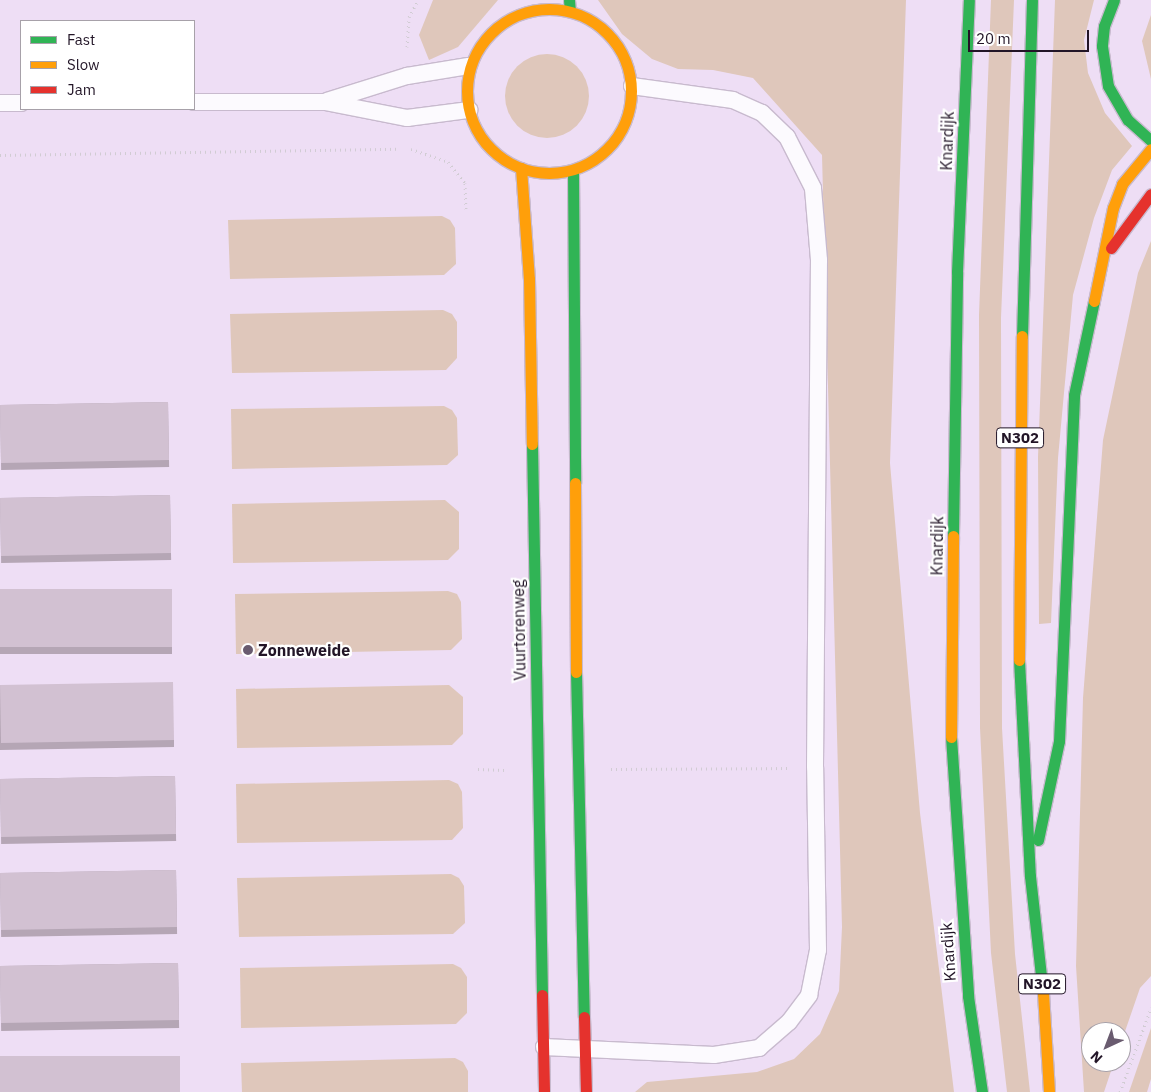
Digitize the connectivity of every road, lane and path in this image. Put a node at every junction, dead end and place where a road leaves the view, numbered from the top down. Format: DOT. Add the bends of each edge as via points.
graph roads {
  1 [pos="519,0"];
  2 [pos="969,0"];
  3 [pos="1032,0"];
  4 [pos="1114,0"];
  5 [pos="570,5"];
  6 [pos="518,15"];
  7 [pos="468,66"];
  8 [pos="632,86"];
  9 [pos="195,102"];
  10 [pos="325,102"];
  11 [pos="0,103"];
  12 [pos="20,103"];
  13 [pos="469,110"];
  14 [pos="1151,141"];
  15 [pos="1151,149"];
  16 [pos="0,155"];
  17 [pos="521,168"];
  18 [pos="573,170"];
  19 [pos="1151,194"];
  20 [pos="466,209"];
  21 [pos="1104,259"];
  22 [pos="815,767"];
  23 [pos="577,769"];
  24 [pos="478,770"];
  25 [pos="538,770"];
  26 [pos="1030,876"];
  27 [pos="1151,1008"];
  28 [pos="544,1047"];
  29 [pos="586,1049"];
  30 [pos="544,1092"];
  31 [pos="586,1092"];
  32 [pos="982,1092"];
  33 [pos="1049,1092"];
  34 [pos="1120,1092"];
  1 -- 6 [label="main road"];
  2 -- 32 [label="main road, Knardijk" via="958,272 950,725 968,996"];
  3 -- 26 [label="main road, N302" via="1026,142 1017,629"];
  4 -- 14 [label="main road" via="1104,26 1102,46 1108,86 1128,120"];
  5 -- 6 [label="main road"];
  5 -- 8 [label="main road" via="613,38 626,61"];
  6 -- 7 [label="main road" via="498,25 483,41"];
  7 -- 10 [label="lane" via="407,76"];
  7 -- 13 [label="main road"];
  8 -- 18 [label="main road" via="631,104 617,138 605,152"];
  8 -- 22 [label="lane" via="733,100 762,113 787,137 814,188 819,260"];
  9 -- 10 [label="lane"];
  10 -- 13 [label="lane" via="407,118"];
  11 -- 12 [label="lane"];
  13 -- 17 [label="main road" via="488,146"];
  15 -- 21 [label="main road, N302" via="1122,184 1113,208"];
  16 -- 20 [label="path" via="411,149 448,162 465,183"];
  17 -- 18 [label="main road" via="547,173"];
  17 -- 25 [label="main road, Vuurtorenweg" via="529,279"];
  18 -- 23 [label="main road"];
  19 -- 21 [label="main road, N302"];
  21 -- 26 [label="main road, N302" via="1074,395 1059,741"];
  22 -- 23 [label="path"];
  22 -- 29 [label="lane" via="818,950 809,995 789,1022 759,1048 714,1055"];
  23 -- 29 [label="main road"];
  24 -- 25 [label="path"];
  25 -- 28 [label="main road, Vuurtorenweg"];
  26 -- 33 [label="main road, N302" via="1043,995"];
  27 -- 34 [label="path"];
  28 -- 29 [label="lane"];
  28 -- 30 [label="main road, Vuurtorenweg"];
  29 -- 31 [label="main road"];
}
